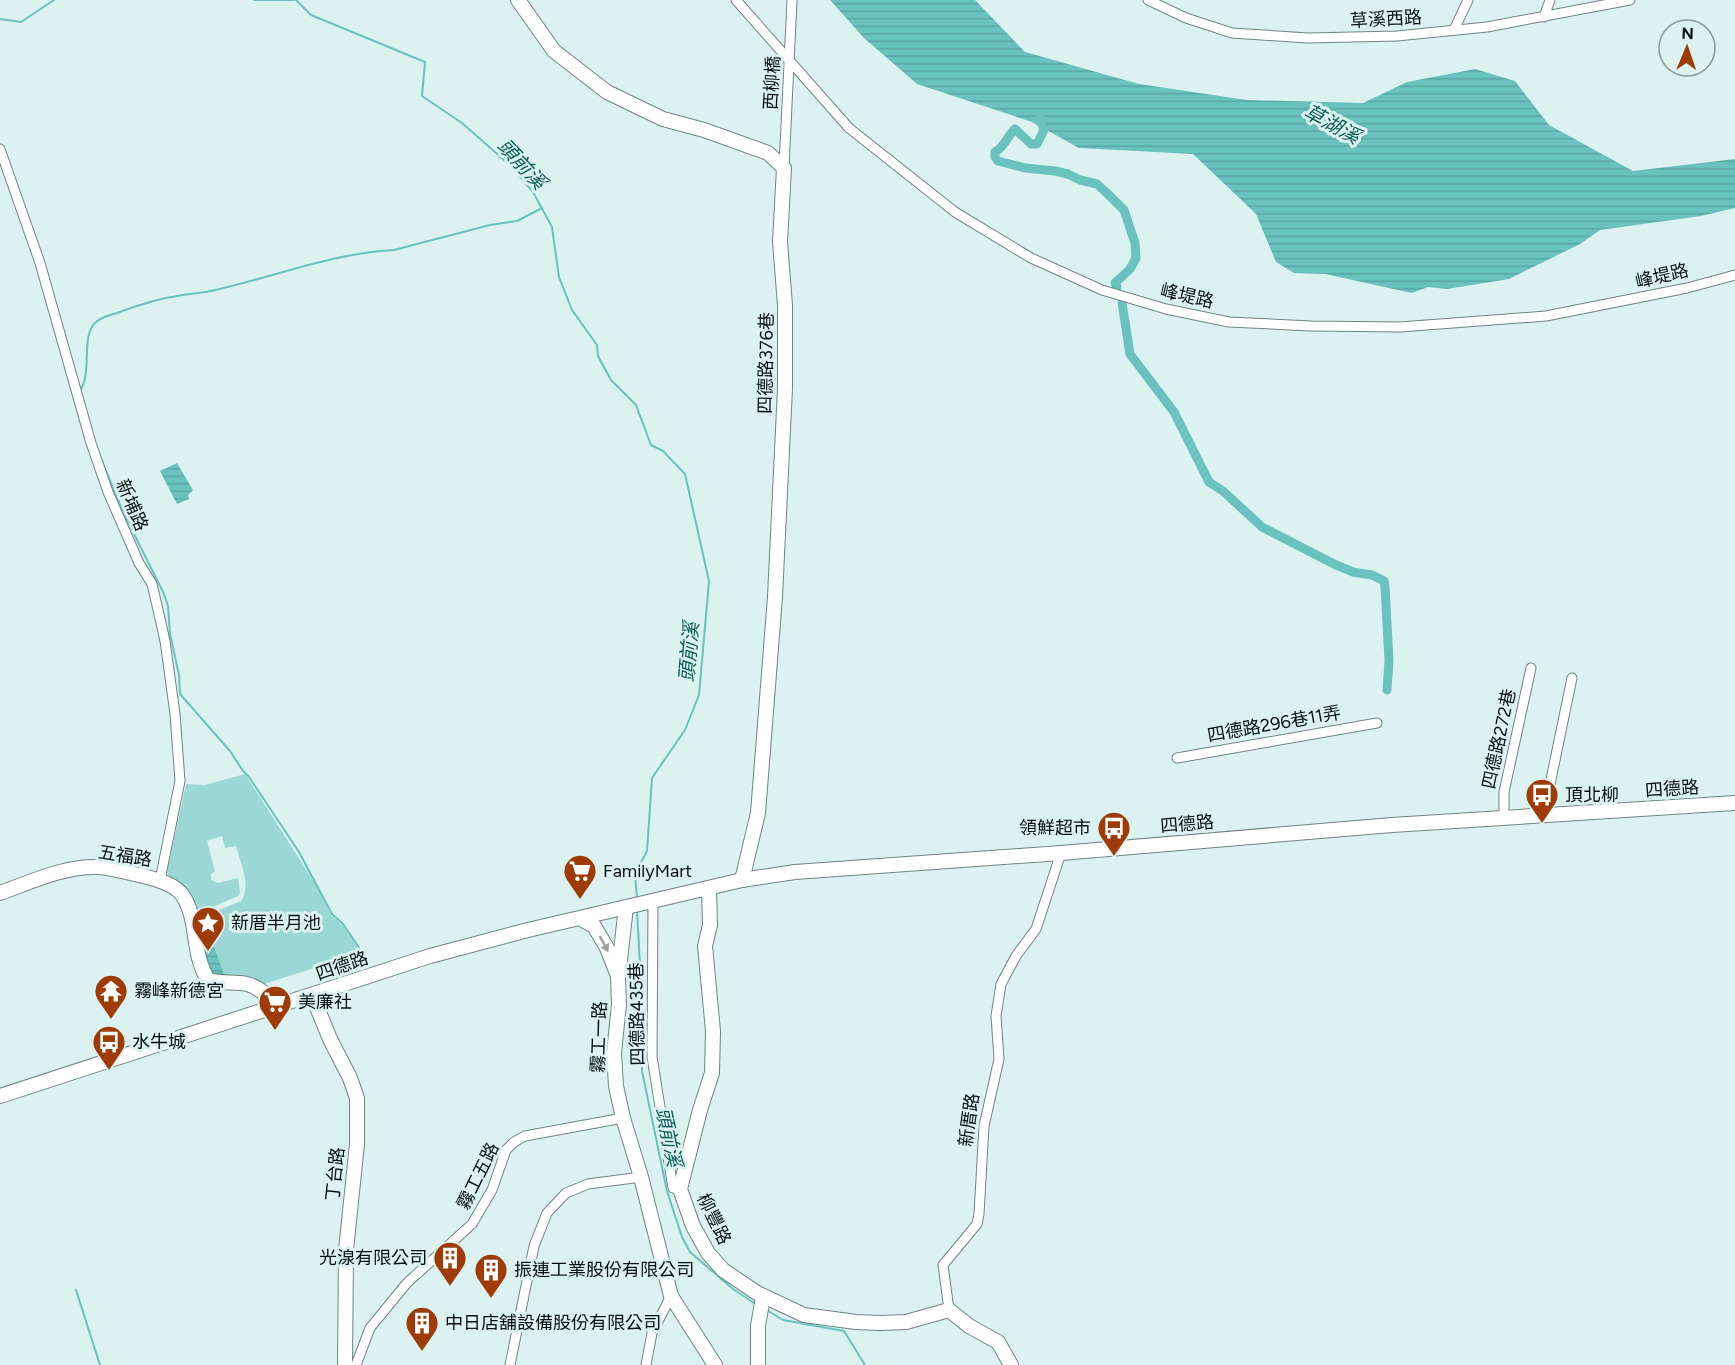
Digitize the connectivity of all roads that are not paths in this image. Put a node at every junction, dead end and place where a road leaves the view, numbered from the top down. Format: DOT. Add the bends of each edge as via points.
graph roads {
  1 [pos="518,0"];
  2 [pos="736,0"];
  3 [pos="792,0"];
  4 [pos="1148,0"];
  5 [pos="1468,0"];
  6 [pos="1550,0"];
  7 [pos="1630,0"];
  8 [pos="1544,17"];
  9 [pos="1454,30"];
  10 [pos="790,62"];
  11 [pos="0,149"];
  12 [pos="784,168"];
  13 [pos="1735,275"];
  14 [pos="1531,668"];
  15 [pos="1572,678"];
  16 [pos="1377,723"];
  17 [pos="1177,758"];
  18 [pos="1735,803"];
  19 [pos="1551,814"];
  20 [pos="1504,818"];
  21 [pos="1061,853"];
  22 [pos="160,880"];
  23 [pos="742,880"];
  24 [pos="709,889"];
  25 [pos="0,893"];
  26 [pos="650,903"];
  27 [pos="628,907"];
  28 [pos="581,919"];
  29 [pos="618,977"];
  30 [pos="312,995"];
  31 [pos="280,1006"];
  32 [pos="0,1096"];
  33 [pos="623,1118"];
  34 [pos="641,1176"];
  35 [pos="680,1189"];
  36 [pos="671,1296"];
  37 [pos="763,1297"];
  38 [pos="949,1310"];
  39 [pos="345,1365"];
  40 [pos="356,1365"];
  41 [pos="510,1365"];
  42 [pos="646,1365"];
  43 [pos="715,1365"];
  44 [pos="758,1365"];
  45 [pos="1011,1365"];
  1 -- 12 [label="street" via="554,51 607,92 663,119 768,153"];
  2 -- 10 [label="street, 峰堤路"];
  3 -- 10 [label="street, 西柳橋"];
  4 -- 9 [label="street, 草溪西路" via="1186,18 1233,33 1335,38"];
  5 -- 9 [label="street"];
  6 -- 8 [label="street"];
  7 -- 8 [label="street, 草溪西路"];
  8 -- 9 [label="street, 草溪西路"];
  10 -- 12 [label="street, 西柳橋"];
  10 -- 13 [label="street, 峰堤路" via="849,128 955,212 1031,258 1102,290 1166,309 1229,322 1400,327 1546,316"];
  11 -- 22 [label="street, 新埔路" via="40,263 91,443 108,492 152,584 165,641 180,781"];
  12 -- 23 [label="street, 四德路376巷" via="780,242 785,388 775,597 758,813"];
  14 -- 20 [label="street, 四德路272巷" via="1504,792"];
  15 -- 19 [label="street" via="1549,789"];
  16 -- 17 [label="street, 四德路296巷11弄"];
  18 -- 19 [label="street, 四德路"];
  19 -- 20 [label="street, 四德路"];
  20 -- 21 [label="street, 四德路"];
  21 -- 23 [label="street, 四德路" via="795,872"];
  21 -- 38 [label="street, 新厝路" via="1036,929 1001,984 996,1016 999,1059 984,1126 979,1214 977,1224 943,1265"];
  22 -- 25 [label="street, 五福路" via="98,867 59,873"];
  22 -- 31 [label="street, 五福路" via="182,894 191,914 198,959 208,980 245,983"];
  23 -- 24 [label="street, 四德路"];
  24 -- 26 [label="street, 四德路"];
  24 -- 35 [label="street, 柳豐路" via="710,925 705,945 713,1031 712,1073"];
  26 -- 27 [label="street, 四德路"];
  26 -- 35 [label="street, 四德路435巷" via="652,1058 673,1188"];
  27 -- 28 [label="street, 四德路"];
  27 -- 29 [label="street, 霧工一路"];
  28 -- 29 [label="street, one-way" via="594,926"];
  28 -- 30 [label="street, 四德路" via="430,956"];
  29 -- 33 [label="street, 霧工一路" via="614,1053"];
  30 -- 31 [label="street, 四德路"];
  30 -- 39 [label="street, 丁台路" via="357,1098 357,1144 346,1250"];
  31 -- 32 [label="street, 四德路"];
  33 -- 34 [label="street, 霧工一路"];
  33 -- 40 [label="street, 霧工五路" via="525,1136 514,1142 506,1150 492,1190 472,1224 407,1283 370,1328"];
  34 -- 36 [label="street, 霧工一路"];
  34 -- 41 [label="street" via="588,1184 566,1193 547,1213 534,1246"];
  35 -- 37 [label="street, 柳豐路" via="708,1253 723,1270"];
  36 -- 42 [label="street" via="652,1333"];
  36 -- 43 [label="street, 霧工一路"];
  37 -- 38 [label="street, 柳豐路" via="804,1315 856,1322 906,1322"];
  37 -- 44 [label="street"];
  38 -- 45 [label="street" via="998,1342"];
}
